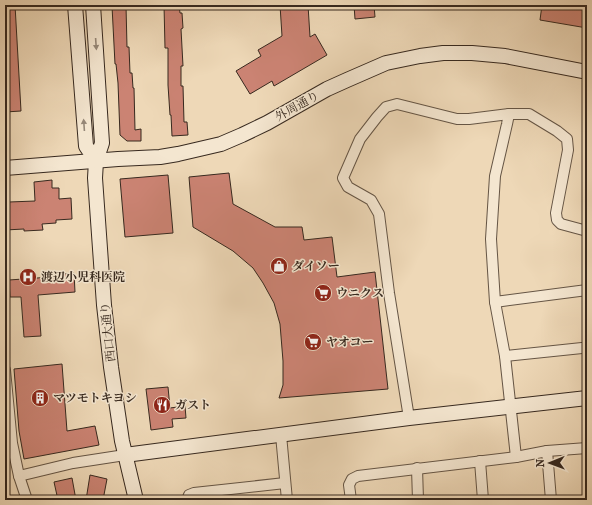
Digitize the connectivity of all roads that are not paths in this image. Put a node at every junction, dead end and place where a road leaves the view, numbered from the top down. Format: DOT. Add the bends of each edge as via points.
graph roads {
  1 [pos="75,5"];
  2 [pos="94,5"];
  3 [pos="587,72"];
  4 [pos="509,114"];
  5 [pos="96,161"];
  6 [pos="5,168"];
  7 [pos="587,231"];
  8 [pos="587,290"];
  9 [pos="495,302"];
  10 [pos="587,348"];
  11 [pos="505,356"];
  12 [pos="5,370"];
  13 [pos="587,398"];
  14 [pos="510,406"];
  15 [pos="409,418"];
  16 [pos="281,435"];
  17 [pos="8,444"];
  18 [pos="587,448"];
  19 [pos="547,451"];
  20 [pos="125,455"];
  21 [pos="516,457"];
  22 [pos="480,461"];
  23 [pos="417,468"];
  24 [pos="19,476"];
  25 [pos="285,483"];
  26 [pos="27,500"];
  27 [pos="136,500"];
  28 [pos="187,500"];
  29 [pos="287,500"];
  30 [pos="351,500"];
  31 [pos="418,500"];
  32 [pos="483,500"];
  33 [pos="551,500"];
  5 -- 1 [label="street, one-way" via="86,146"];
  2 -- 5 [label="street, 西口大通り, one-way" via="102,143"];
  3 -- 5 [label="street, 外周通り" via="478,53 420,56 386,63 354,76 221,144 160,157"];
  4 -- 7 [label="street" via="528,114 567,139 568,150 556,213 557,220 562,224"];
  4 -- 9 [label="street" via="495,176 491,239"];
  4 -- 15 [label="street" via="457,119 397,104 386,107 360,139 343,178 348,187 371,200 379,214"];
  5 -- 6 [label="street, 外周通り"];
  5 -- 20 [label="street, 西口大通り" via="105,310"];
  8 -- 9 [label="street"];
  9 -- 11 [label="street"];
  10 -- 11 [label="street"];
  11 -- 14 [label="street"];
  12 -- 17 [label="street"];
  13 -- 14 [label="street"];
  14 -- 15 [label="street"];
  14 -- 21 [label="street"];
  15 -- 16 [label="street"];
  16 -- 20 [label="street"];
  16 -- 25 [label="street"];
  17 -- 24 [label="street"];
  18 -- 19 [label="street"];
  19 -- 21 [label="street"];
  19 -- 33 [label="street"];
  20 -- 24 [label="street" via="73,463"];
  20 -- 27 [label="street, 西口大通り"];
  21 -- 22 [label="street"];
  22 -- 23 [label="street"];
  22 -- 32 [label="street"];
  23 -- 30 [label="street" via="358,476 349,484"];
  23 -- 31 [label="street"];
  24 -- 26 [label="street"];
  25 -- 28 [label="street" via="194,493 189,495"];
  25 -- 29 [label="street"];
}
